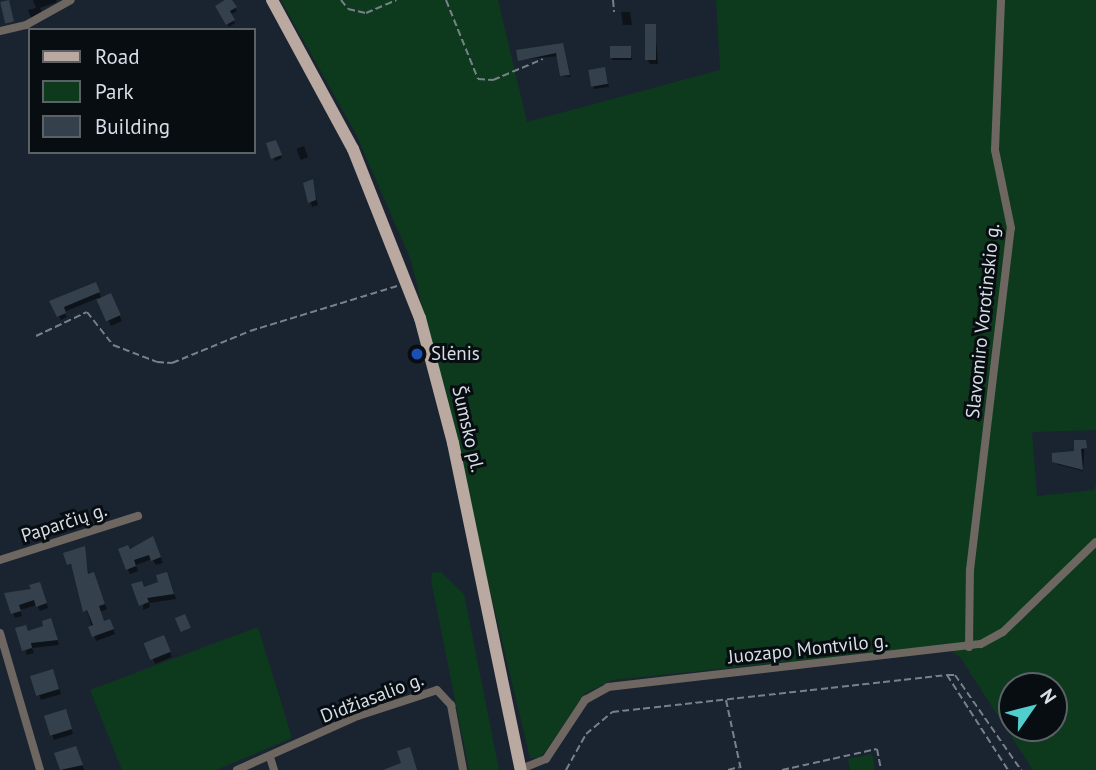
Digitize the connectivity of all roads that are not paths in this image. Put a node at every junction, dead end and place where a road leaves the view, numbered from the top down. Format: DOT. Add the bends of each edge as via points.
graph roads {
  1 [pos="71,0"];
  2 [pos="272,0"];
  3 [pos="1002,0"];
  4 [pos="0,31"];
  5 [pos="138,516"];
  6 [pos="1096,542"];
  7 [pos="0,560"];
  8 [pos="0,633"];
  9 [pos="969,647"];
  10 [pos="270,757"];
  11 [pos="40,770"];
  12 [pos="237,770"];
  13 [pos="274,770"];
  14 [pos="463,770"];
  15 [pos="521,770"];
  1 -- 4 [label="street" via="26,25"];
  2 -- 15 [label="main road, Šumsko pl." via="354,149 408,282 447,421"];
  3 -- 9 [label="street, Slavomiro Vorotinskio g." via="995,150 1011,228 970,570"];
  5 -- 7 [label="street, Paparčių g."];
  6 -- 9 [label="street, Juozapo Montvilo g." via="1003,632"];
  8 -- 11 [label="street"];
  9 -- 15 [label="street, Juozapo Montvilo g." via="608,687 585,700 546,759"];
  10 -- 12 [label="street, Didžiasalio g."];
  10 -- 13 [label="street"];
  10 -- 14 [label="street, Didžiasalio g." via="358,716 437,690 451,705"];
}
